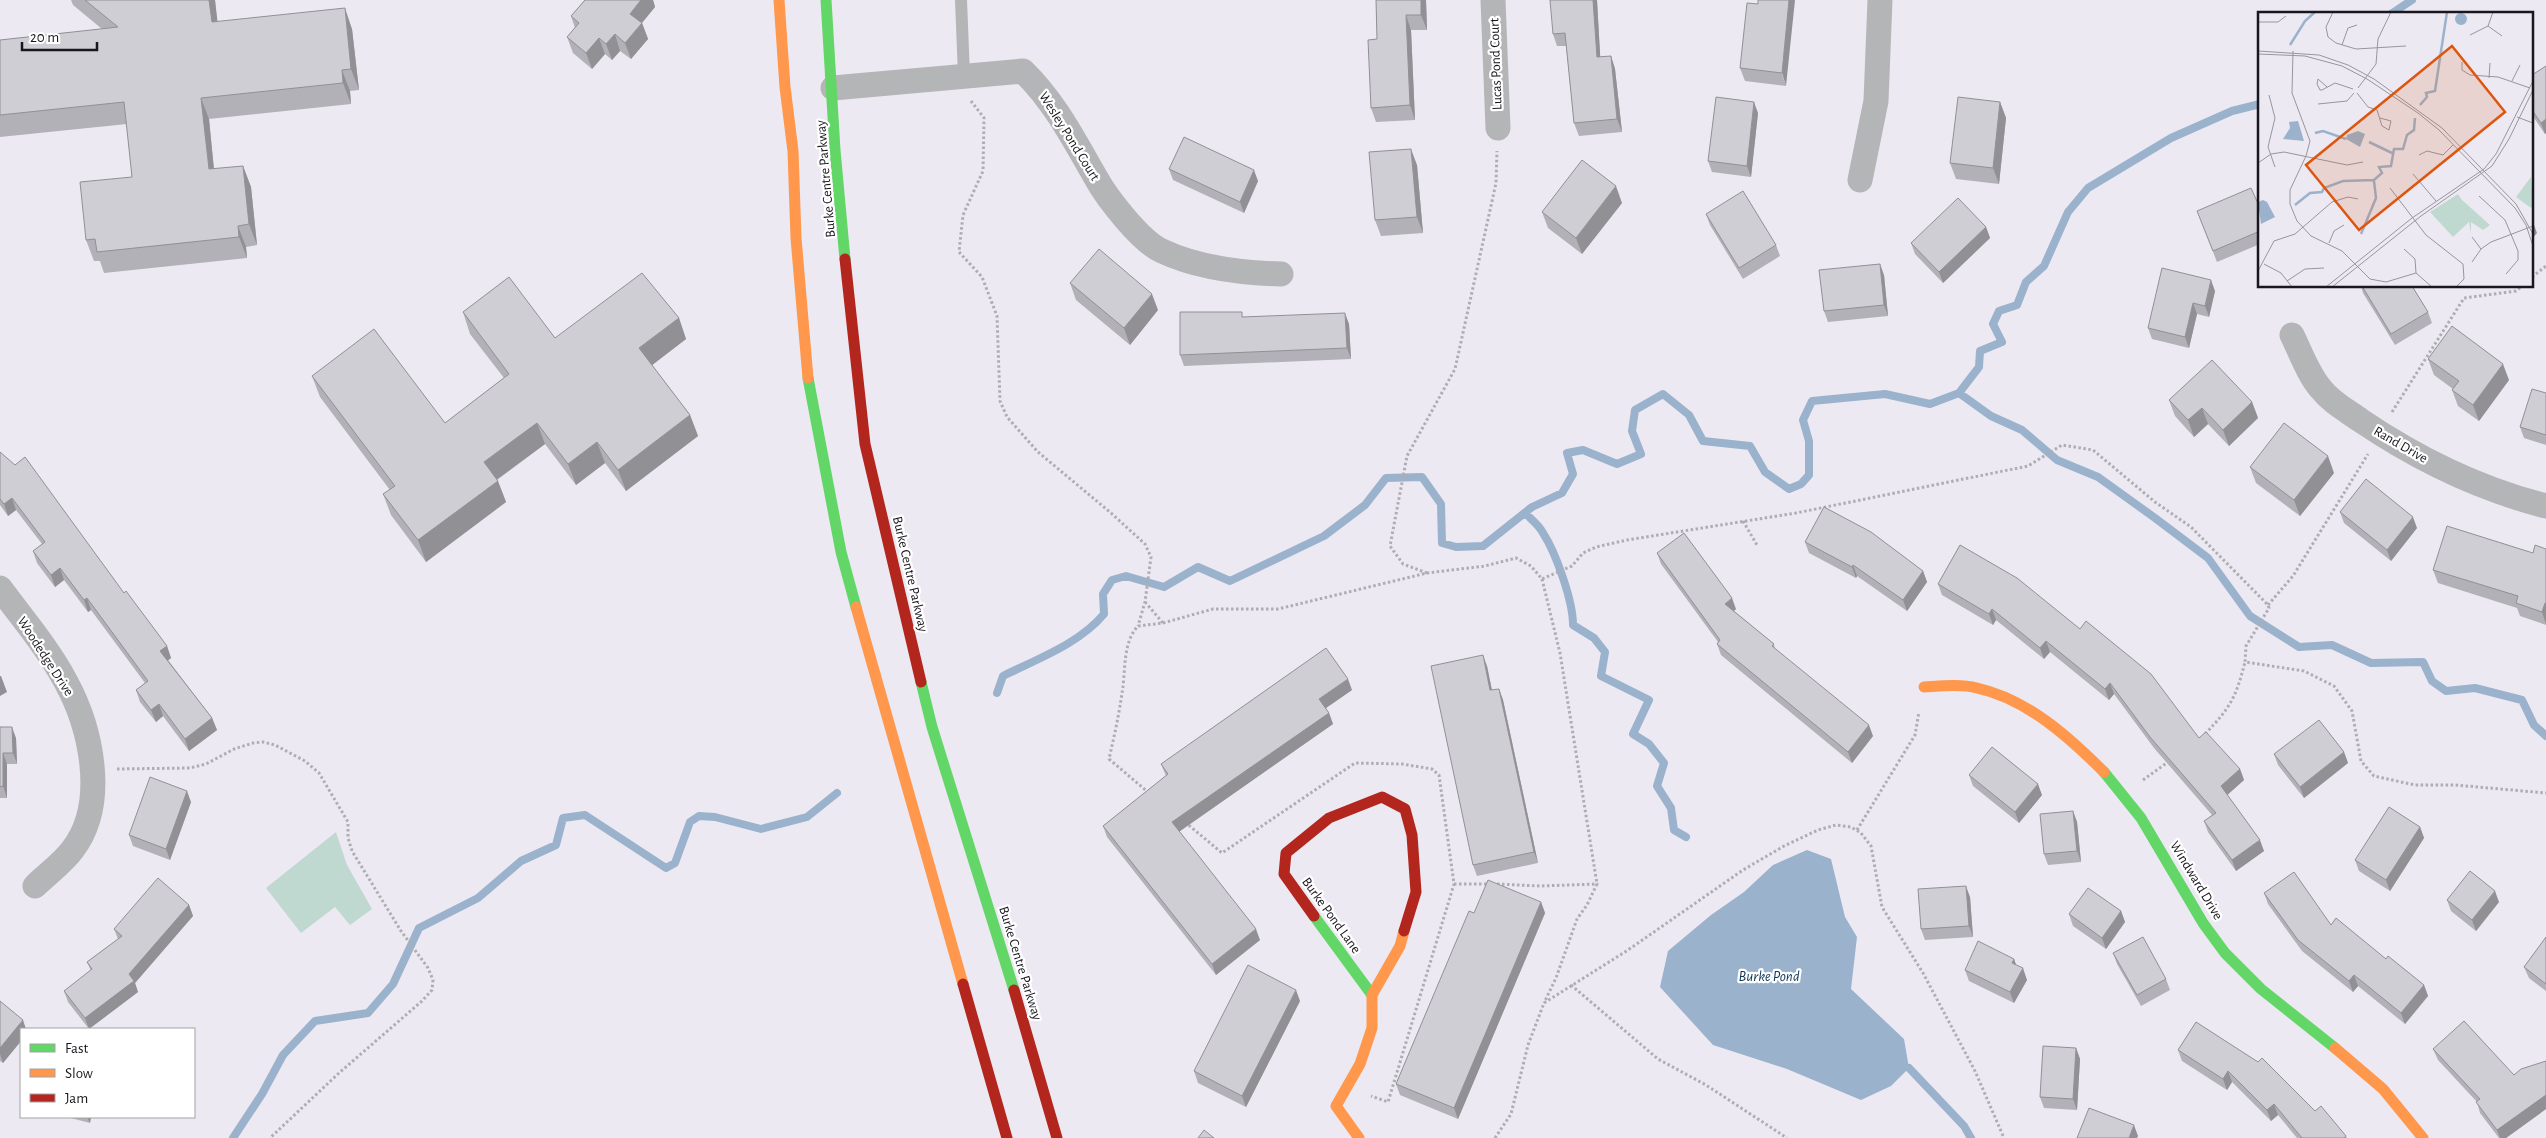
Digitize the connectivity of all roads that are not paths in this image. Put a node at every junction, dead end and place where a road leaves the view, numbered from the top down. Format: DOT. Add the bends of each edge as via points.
graph roads {
  1 [pos="779,0"];
  2 [pos="826,0"];
  3 [pos="961,0"];
  4 [pos="1493,0"];
  5 [pos="1880,0"];
  6 [pos="969,76"];
  7 [pos="833,88"];
  8 [pos="1498,128"];
  9 [pos="1860,180"];
  10 [pos="1281,274"];
  11 [pos="2292,336"];
  12 [pos="2546,506"];
  13 [pos="0,588"];
  14 [pos="1924,687"];
  15 [pos="35,886"];
  16 [pos="1372,994"];
  17 [pos="1007,1138"];
  18 [pos="1057,1138"];
  19 [pos="1359,1138"];
  20 [pos="2423,1138"];
  1 -- 17 [label="main road" via="793,151 805,357 841,552"];
  2 -- 7 [label="main road, Burke Centre Parkway"];
  3 -- 6 [label="lane"];
  4 -- 8 [label="street, Lucas Pond Court"];
  5 -- 9 [label="street" via="1876,101"];
  6 -- 7 [label="street, Wesley Pond Court"];
  6 -- 10 [label="street, Wesley Pond Court" via="1023,71 1040,88 1074,137 1096,180 1127,221 1161,251 1246,273"];
  7 -- 18 [label="main road, Burke Centre Parkway" via="835,150 865,444 932,727"];
  11 -- 12 [label="street, Rand Drive" via="2319,388 2330,400 2379,433 2478,484"];
  13 -- 15 [label="street, Woodedge Drive" via="66,681 86,736 91,770 93,799 89,820 74,849"];
  14 -- 20 [label="main road, Windward Drive" via="1964,685 2005,697 2045,721 2082,751 2125,796 2153,836 2194,909 2237,966 2280,1006 2333,1045 2383,1089"];
  16 -- 16 [label="main road, Burke Pond Lane" via="1400,946 1416,892 1412,835 1405,809 1382,797 1330,818 1286,853 1284,874"];
  16 -- 19 [label="main road" via="1372,1028 1360,1064 1336,1106"];
}
